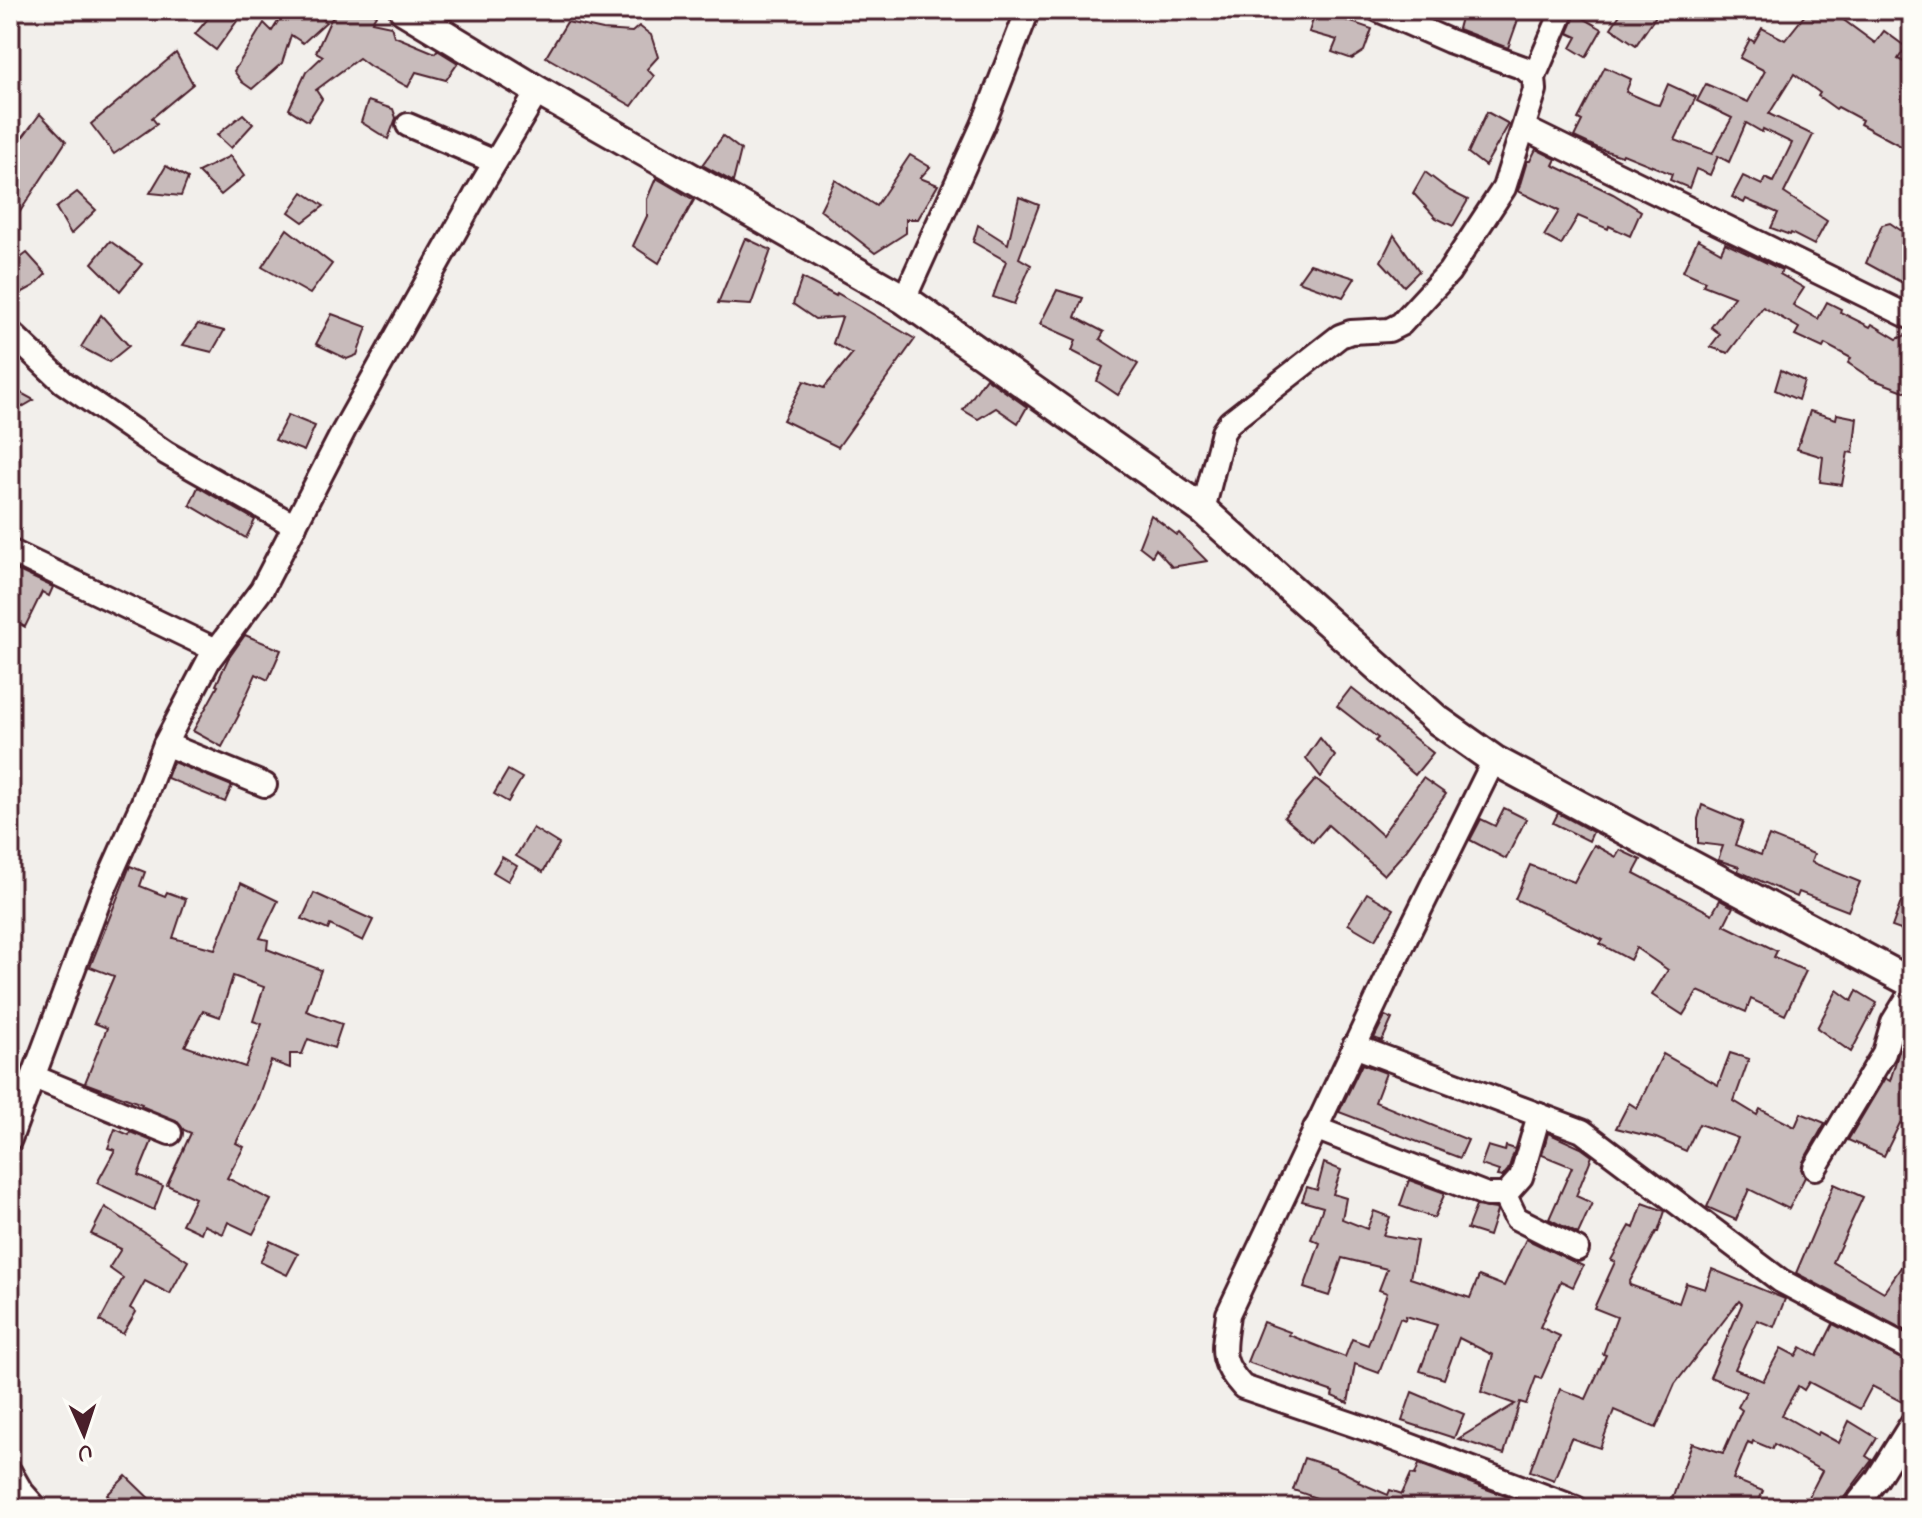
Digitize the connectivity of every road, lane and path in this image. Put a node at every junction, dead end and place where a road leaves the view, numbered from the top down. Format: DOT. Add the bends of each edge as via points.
graph roads {
  1 [pos="404,10"];
  2 [pos="1028,10"];
  3 [pos="1378,10"];
  4 [pos="1563,10"];
  5 [pos="1534,77"];
  6 [pos="538,91"];
  7 [pos="408,125"];
  8 [pos="1524,128"];
  9 [pos="495,162"];
  10 [pos="904,299"];
  11 [pos="1912,318"];
  12 [pos="10,332"];
  13 [pos="1203,510"];
  14 [pos="295,526"];
  15 [pos="10,551"];
  16 [pos="216,650"];
  17 [pos="165,744"];
  18 [pos="1494,760"];
  19 [pos="265,785"];
  20 [pos="1912,983"];
  21 [pos="1912,991"];
  22 [pos="1354,1046"];
  23 [pos="34,1077"];
  24 [pos="1539,1115"];
  25 [pos="1315,1128"];
  26 [pos="170,1133"];
  27 [pos="10,1139"];
  28 [pos="1815,1168"];
  29 [pos="1505,1195"];
  30 [pos="1577,1249"];
  31 [pos="1912,1350"];
  32 [pos="1912,1423"];
  33 [pos="10,1472"];
  34 [pos="36,1508"];
  35 [pos="1576,1508"];
  36 [pos="1854,1508"];
  1 -- 6 [label="main road"];
  2 -- 10 [label="street"];
  3 -- 5 [label="street" via="1524,68"];
  4 -- 5 [label="street"];
  5 -- 8 [label="street"];
  6 -- 9 [label="street"];
  6 -- 10 [label="main road"];
  7 -- 9 [label="street"];
  8 -- 11 [label="street"];
  8 -- 13 [label="street" via="1504,188 1449,272 1401,324 1340,336 1230,422"];
  9 -- 14 [label="street"];
  10 -- 13 [label="main road"];
  12 -- 14 [label="street" via="63,382 166,453"];
  13 -- 18 [label="main road" via="1436,719"];
  14 -- 16 [label="street" via="262,589"];
  15 -- 16 [label="street"];
  16 -- 17 [label="street"];
  17 -- 19 [label="street"];
  17 -- 23 [label="street" via="100,898"];
  18 -- 20 [label="main road"];
  18 -- 22 [label="street"];
  21 -- 28 [label="street" via="1893,1022 1884,1053"];
  22 -- 24 [label="street"];
  22 -- 25 [label="street"];
  23 -- 26 [label="street"];
  23 -- 27 [label="street"];
  24 -- 29 [label="street" via="1521,1177"];
  24 -- 31 [label="street" via="1582,1131 1781,1281"];
  25 -- 29 [label="street" via="1487,1195"];
  25 -- 35 [label="street" via="1228,1314 1223,1358 1228,1371 1243,1387"];
  29 -- 30 [label="street" via="1520,1221"];
  32 -- 36 [label="street"];
  33 -- 34 [label="street"];
}
